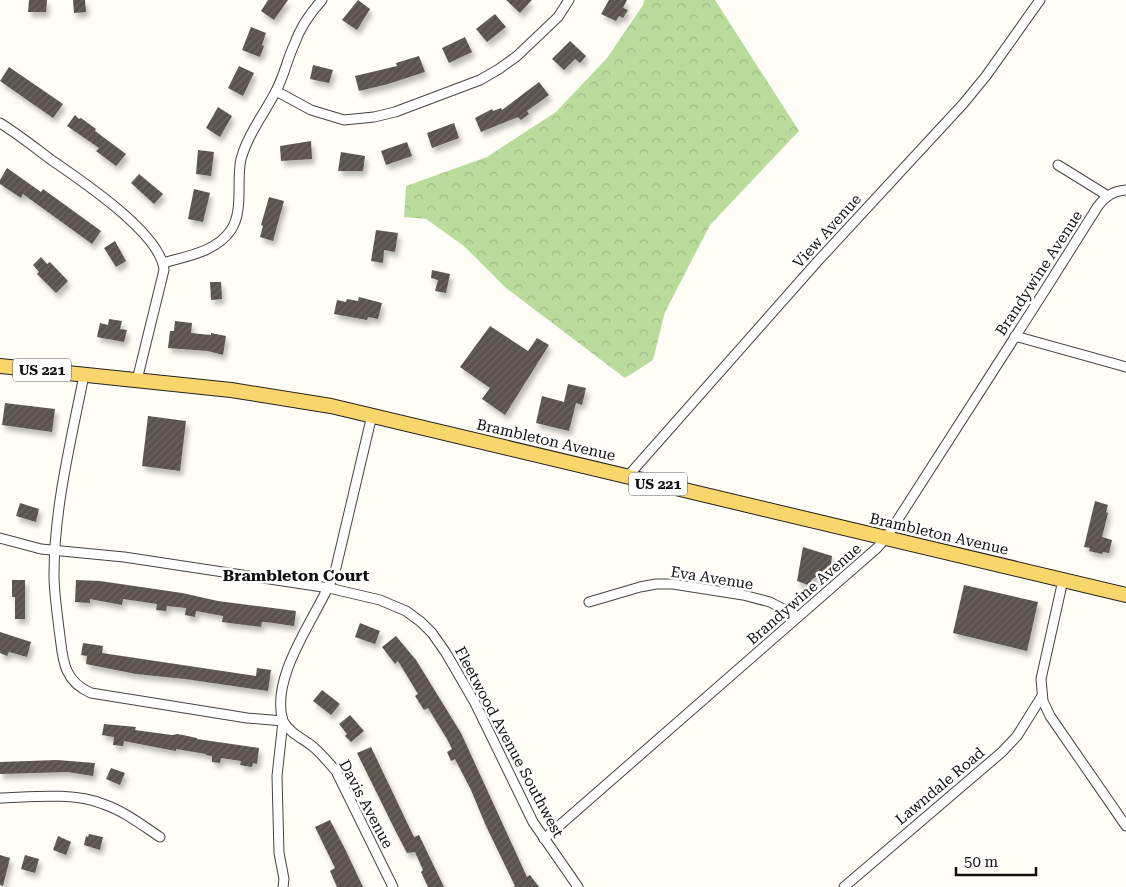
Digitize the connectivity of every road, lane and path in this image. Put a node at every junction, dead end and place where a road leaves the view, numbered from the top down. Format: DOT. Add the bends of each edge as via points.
graph roads {
  1 [pos="322,0"];
  2 [pos="569,0"];
  3 [pos="1040,0"];
  4 [pos="276,91"];
  5 [pos="0,124"];
  6 [pos="1058,165"];
  7 [pos="1126,190"];
  8 [pos="1108,196"];
  9 [pos="164,263"];
  10 [pos="1015,336"];
  11 [pos="0,366"];
  12 [pos="1126,367"];
  13 [pos="84,375"];
  14 [pos="137,380"];
  15 [pos="372,415"];
  16 [pos="628,476"];
  17 [pos="0,538"];
  18 [pos="886,538"];
  19 [pos="56,550"];
  20 [pos="1063,580"];
  21 [pos="329,588"];
  22 [pos="1126,595"];
  23 [pos="589,602"];
  24 [pos="798,617"];
  25 [pos="1042,696"];
  26 [pos="283,721"];
  27 [pos="0,798"];
  28 [pos="1126,826"];
  29 [pos="160,837"];
  30 [pos="544,840"];
  31 [pos="282,887"];
  32 [pos="393,887"];
  33 [pos="578,887"];
  34 [pos="844,887"];
  1 -- 4 [label="street" via="304,24"];
  2 -- 4 [label="street" via="558,17 499,69 480,80 395,112 344,120 311,110"];
  3 -- 16 [label="street, View Avenue" via="963,104 816,262"];
  4 -- 9 [label="street" via="245,148 238,177 237,214 232,229 204,251"];
  5 -- 9 [label="street" via="112,204 144,235"];
  6 -- 8 [label="street"];
  7 -- 8 [label="street"];
  8 -- 10 [label="street, Brandywine Avenue" via="1098,206"];
  9 -- 14 [label="street"];
  10 -- 12 [label="street"];
  10 -- 18 [label="street, Brandywine Avenue"];
  11 -- 13 [label="main road, US 221"];
  13 -- 14 [label="main road, US 221"];
  13 -- 19 [label="street" via="60,497"];
  14 -- 15 [label="main road, Brambleton Avenue / US 221" via="286,398"];
  15 -- 16 [label="main road, Brambleton Avenue / US 221"];
  15 -- 21 [label="street" via="352,508"];
  16 -- 18 [label="main road, Brambleton Avenue / US 221"];
  17 -- 19 [label="street, Fleetwood Avenue Southwest"];
  18 -- 20 [label="main road, Brambleton Avenue / US 221"];
  18 -- 24 [label="street, Brandywine Avenue"];
  19 -- 21 [label="street, Fleetwood Avenue Southwest"];
  19 -- 26 [label="street" via="54,575 63,661 81,688 121,698"];
  20 -- 22 [label="main road, Brambleton Avenue / US 221"];
  20 -- 25 [label="street" via="1041,679"];
  21 -- 26 [label="street" via="288,667 281,704"];
  21 -- 30 [label="street, Fleetwood Avenue Southwest" via="396,606 432,633 474,704"];
  23 -- 24 [label="street, Eva Avenue" via="640,587 673,584 752,597 770,602"];
  24 -- 30 [label="street, Brandywine Avenue"];
  25 -- 28 [label="street" via="1050,716"];
  25 -- 34 [label="street, Lawndale Road" via="1021,731 1002,752"];
  26 -- 31 [label="street" via="277,776"];
  26 -- 32 [label="street, Davis Avenue" via="336,772"];
  27 -- 29 [label="street" via="86,799 103,803"];
  30 -- 33 [label="street, Fleetwood Avenue Southwest"];
}
